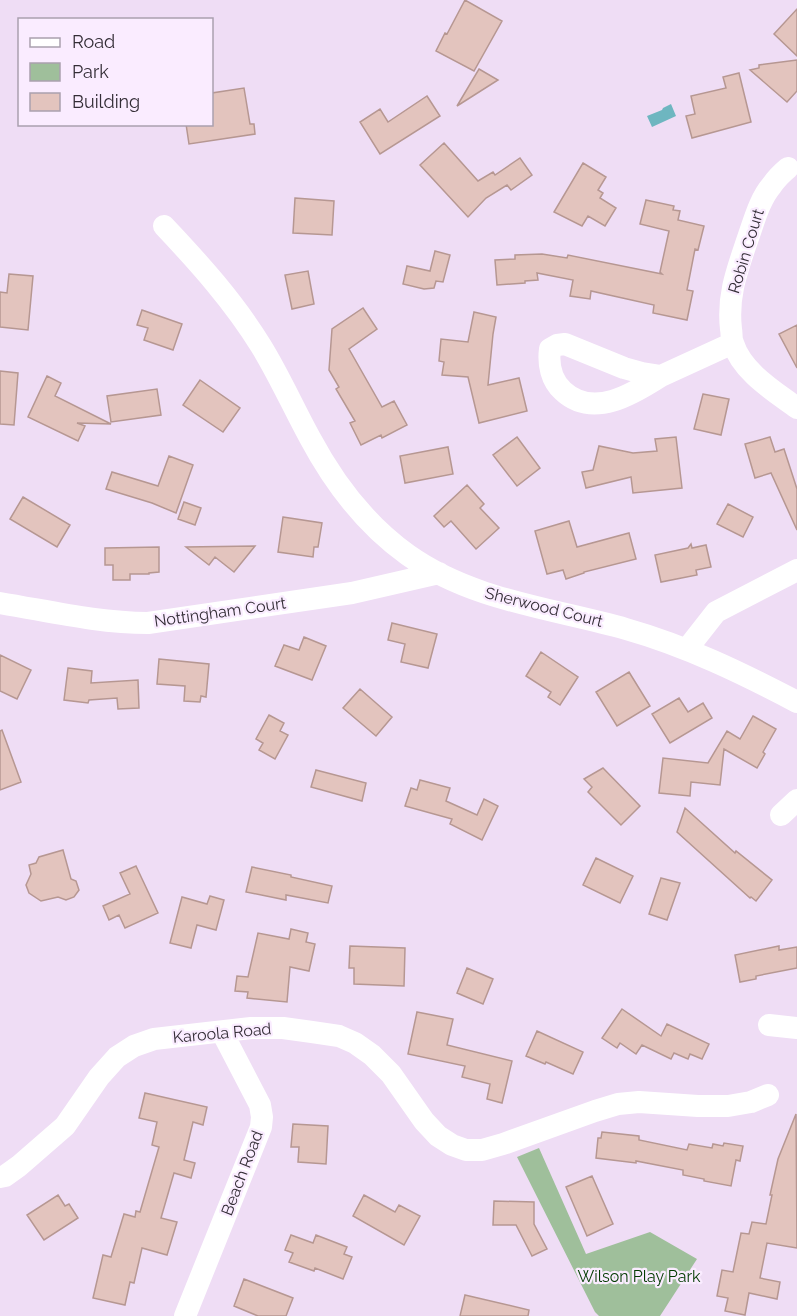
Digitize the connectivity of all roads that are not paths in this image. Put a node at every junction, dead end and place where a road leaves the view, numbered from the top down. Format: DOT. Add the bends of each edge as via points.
graph roads {
  1 [pos="788,168"];
  2 [pos="164,226"];
  3 [pos="733,343"];
  4 [pos="661,376"];
  5 [pos="797,408"];
  6 [pos="797,570"];
  7 [pos="439,573"];
  8 [pos="0,603"];
  9 [pos="687,649"];
  10 [pos="797,702"];
  11 [pos="769,1025"];
  12 [pos="797,1028"];
  13 [pos="222,1032"];
  14 [pos="768,1095"];
  15 [pos="0,1177"];
  16 [pos="185,1316"];
  1 -- 3 [label="street, Robin Court" via="771,185 758,207 736,273 729,313"];
  2 -- 7 [label="street, Sherwood Court" via="234,306 274,369 329,470 359,511 408,555"];
  3 -- 4 [label="street"];
  3 -- 5 [label="street, Robin Court" via="750,371"];
  6 -- 9 [label="street" via="716,612"];
  7 -- 8 [label="street, Nottingham Court" via="352,593 148,623 100,620"];
  7 -- 9 [label="street, Sherwood Court" via="502,599 582,617"];
  9 -- 10 [label="street, Sherwood Court"];
  11 -- 12 [label="street"];
  13 -- 14 [label="street, Karoola Road" via="283,1028 339,1036 355,1043 391,1074 438,1136 466,1150 502,1144 618,1104 728,1106"];
  13 -- 15 [label="street, Karoola Road" via="154,1039 117,1057 65,1126 19,1166"];
  13 -- 16 [label="street, Beach Road" via="260,1105 261,1128"];
}
